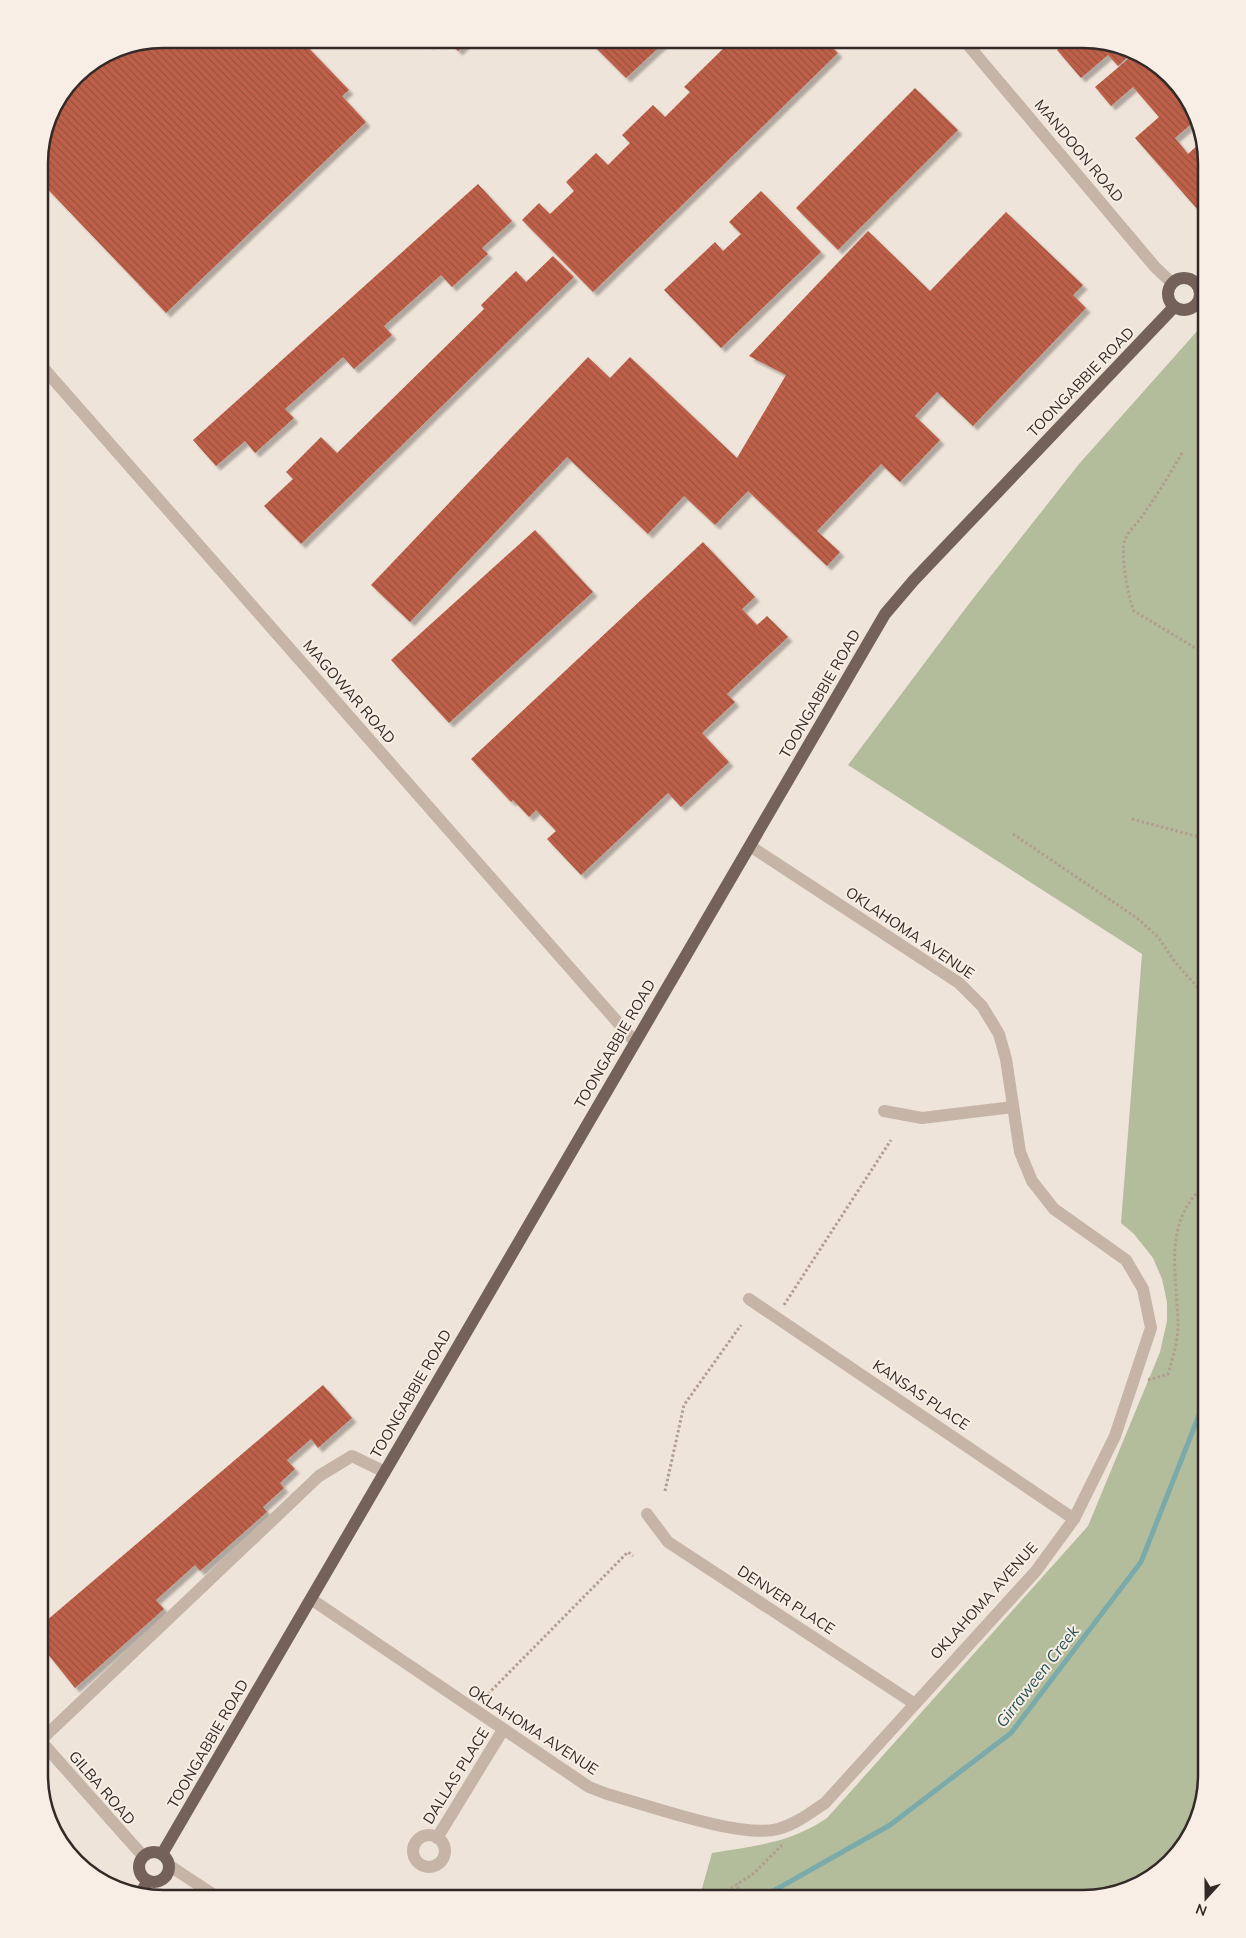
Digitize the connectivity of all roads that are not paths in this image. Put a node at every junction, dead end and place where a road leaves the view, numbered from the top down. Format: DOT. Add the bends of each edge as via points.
graph roads {
  1 [pos="971,48"];
  2 [pos="1172,283"];
  3 [pos="1197,285"];
  4 [pos="1198,289"];
  5 [pos="1198,300"];
  6 [pos="1174,307"];
  7 [pos="48,373"];
  8 [pos="750,846"];
  9 [pos="634,1042"];
  10 [pos="1013,1107"];
  11 [pos="884,1111"];
  12 [pos="749,1299"];
  13 [pos="385,1472"];
  14 [pos="647,1514"];
  15 [pos="1074,1519"];
  16 [pos="311,1599"];
  17 [pos="915,1704"];
  18 [pos="503,1730"];
  19 [pos="47,1733"];
  20 [pos="47,1748"];
  21 [pos="437,1838"];
  22 [pos="162,1854"];
  23 [pos="143,1856"];
  24 [pos="170,1866"];
  25 [pos="148,1881"];
  26 [pos="143,1888"];
  27 [pos="206,1890"];
  1 -- 2 [label="street, MANDOON ROAD"];
  2 -- 3 [label="main road" via="1185,278"];
  2 -- 6 [label="main road" via="1167,292"];
  3 -- 4 [label="main road"];
  5 -- 6 [label="main road" via="1194,307 1182,310"];
  6 -- 8 [label="main road, TOONGABBIE ROAD" via="885,614"];
  7 -- 9 [label="street, MAGOWAR ROAD"];
  8 -- 9 [label="main road, TOONGABBIE ROAD"];
  8 -- 10 [label="street, OKLAHOMA AVENUE" via="959,983 982,1006 999,1034"];
  9 -- 13 [label="main road, TOONGABBIE ROAD"];
  10 -- 11 [label="street" via="922,1118"];
  10 -- 15 [label="street, OKLAHOMA AVENUE" via="1020,1152 1032,1181 1054,1209 1126,1260 1144,1289 1151,1328 1114,1436"];
  12 -- 15 [label="street, KANSAS PLACE"];
  13 -- 16 [label="main road, TOONGABBIE ROAD"];
  13 -- 19 [label="street" via="352,1456 318,1476"];
  14 -- 17 [label="street, DENVER PLACE" via="668,1542"];
  15 -- 17 [label="street, OKLAHOMA AVENUE" via="1036,1571"];
  16 -- 18 [label="street, OKLAHOMA AVENUE"];
  16 -- 22 [label="main road, TOONGABBIE ROAD"];
  17 -- 18 [label="street, OKLAHOMA AVENUE" via="825,1803 804,1818 777,1829 741,1831 598,1791"];
  18 -- 21 [label="street, DALLAS PLACE"];
  20 -- 23 [label="street, GILBA ROAD"];
  22 -- 23 [label="main road" via="152,1852"];
  22 -- 24 [label="main road"];
  23 -- 25 [label="main road" via="140,1871"];
  24 -- 25 [label="main road" via="162,1880"];
  24 -- 27 [label="street"];
  25 -- 26 [label="main road"];
}
